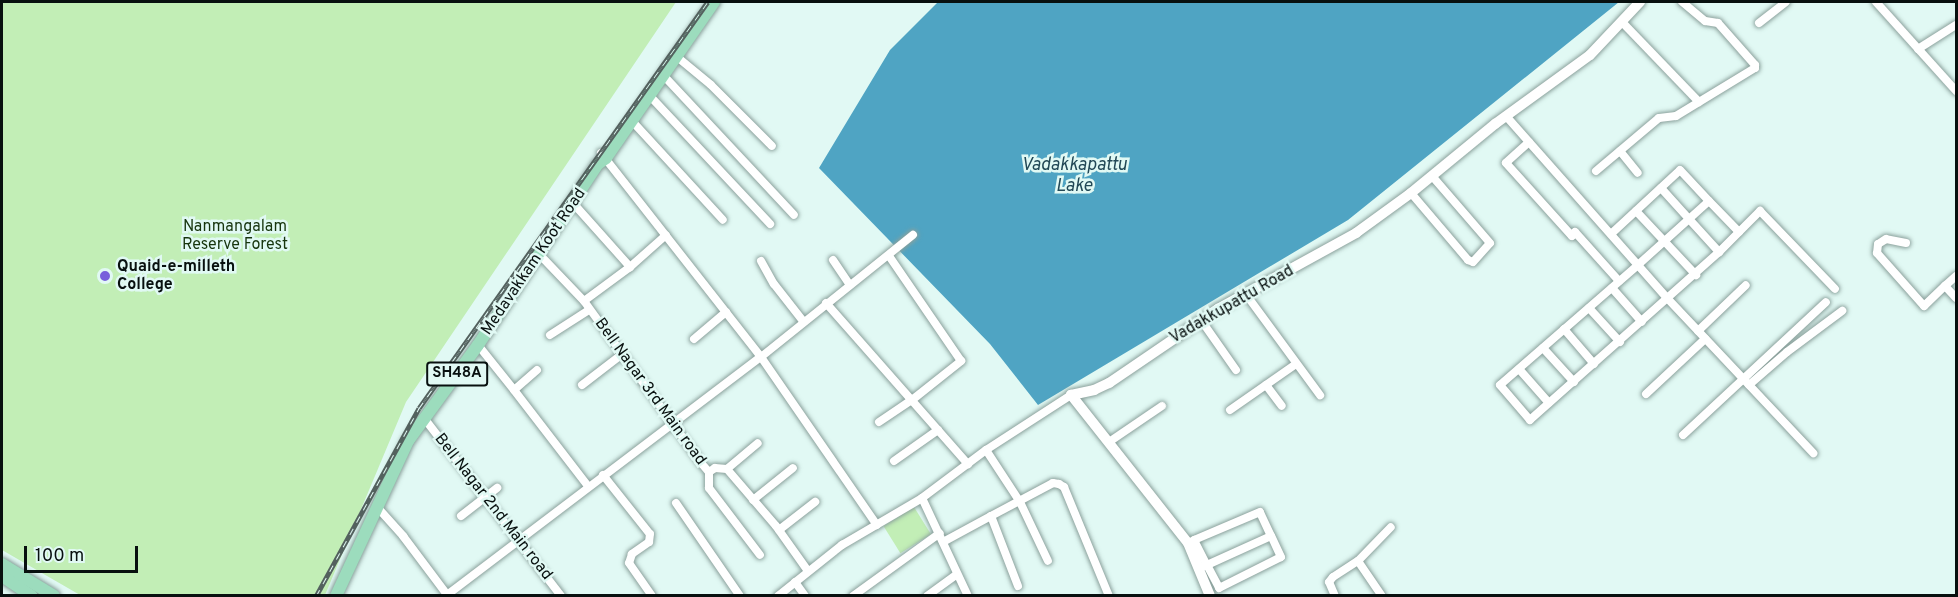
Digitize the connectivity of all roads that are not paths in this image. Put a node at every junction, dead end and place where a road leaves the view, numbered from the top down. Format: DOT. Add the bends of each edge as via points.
graph roads {
  1 [pos="710,2"];
  2 [pos="714,2"];
  3 [pos="1640,2"];
  4 [pos="1682,2"];
  5 [pos="1786,2"];
  6 [pos="1876,2"];
  7 [pos="1622,22"];
  8 [pos="1759,23"];
  9 [pos="1956,25"];
  10 [pos="1918,49"];
  11 [pos="676,56"];
  12 [pos="664,76"];
  13 [pos="1956,91"];
  14 [pos="649,94"];
  15 [pos="1699,102"];
  16 [pos="1506,116"];
  17 [pos="632,121"];
  18 [pos="1529,142"];
  19 [pos="772,146"];
  20 [pos="1620,151"];
  21 [pos="602,158"];
  22 [pos="1596,171"];
  23 [pos="1638,173"];
  24 [pos="1432,176"];
  25 [pos="1661,188"];
  26 [pos="1411,194"];
  27 [pos="1709,201"];
  28 [pos="573,203"];
  29 [pos="1636,211"];
  30 [pos="794,214"];
  31 [pos="1689,219"];
  32 [pos="723,220"];
  33 [pos="770,224"];
  34 [pos="1739,232"];
  35 [pos="1611,234"];
  36 [pos="666,235"];
  37 [pos="913,235"];
  38 [pos="1665,241"];
  39 [pos="1906,243"];
  40 [pos="1719,252"];
  41 [pos="540,255"];
  42 [pos="889,256"];
  43 [pos="832,260"];
  44 [pos="761,261"];
  45 [pos="1639,264"];
  46 [pos="630,267"];
  47 [pos="1696,275"];
  48 [pos="1956,276"];
  49 [pos="1619,281"];
  50 [pos="850,285"];
  51 [pos="1746,285"];
  52 [pos="1945,286"];
  53 [pos="1612,288"];
  54 [pos="1835,290"];
  55 [pos="1245,293"];
  56 [pos="1956,297"];
  57 [pos="1668,299"];
  58 [pos="584,301"];
  59 [pos="1826,302"];
  60 [pos="826,303"];
  61 [pos="1589,308"];
  62 [pos="589,310"];
  63 [pos="1842,311"];
  64 [pos="726,312"];
  65 [pos="1201,320"];
  66 [pos="804,321"];
  67 [pos="1642,322"];
  68 [pos="1564,329"];
  69 [pos="1698,331"];
  70 [pos="550,335"];
  71 [pos="694,339"];
  72 [pos="1705,339"];
  73 [pos="1620,342"];
  74 [pos="478,345"];
  75 [pos="1543,348"];
  76 [pos="621,355"];
  77 [pos="761,357"];
  78 [pos="1296,364"];
  79 [pos="1594,364"];
  80 [pos="1519,369"];
  81 [pos="537,370"];
  82 [pos="1236,370"];
  83 [pos="1574,382"];
  84 [pos="1746,382"];
  85 [pos="582,385"];
  86 [pos="1266,385"];
  87 [pos="514,390"];
  88 [pos="1646,394"];
  89 [pos="1071,395"];
  90 [pos="1320,395"];
  91 [pos="912,400"];
  92 [pos="1549,403"];
  93 [pos="1162,406"];
  94 [pos="1282,406"];
  95 [pos="1230,410"];
  96 [pos="424,418"];
  97 [pos="879,422"];
  98 [pos="672,426"];
  99 [pos="938,430"];
  100 [pos="1683,435"];
  101 [pos="1109,442"];
  102 [pos="758,443"];
  103 [pos="986,450"];
  104 [pos="1813,453"];
  105 [pos="894,461"];
  106 [pos="968,464"];
  107 [pos="793,468"];
  108 [pos="727,469"];
  109 [pos="709,472"];
  110 [pos="603,475"];
  111 [pos="588,486"];
  112 [pos="497,488"];
  113 [pos="486,497"];
  114 [pos="922,498"];
  115 [pos="753,500"];
  116 [pos="815,502"];
  117 [pos="1020,502"];
  118 [pos="676,503"];
  119 [pos="378,508"];
  120 [pos="460,516"];
  121 [pos="991,516"];
  122 [pos="876,525"];
  123 [pos="1391,527"];
  124 [pos="779,530"];
  125 [pos="1271,536"];
  126 [pos="519,538"];
  127 [pos="942,538"];
  128 [pos="1191,541"];
  129 [pos="760,555"];
  130 [pos="1048,561"];
  131 [pos="1358,561"];
  132 [pos="2,564"];
  133 [pos="1202,566"];
  134 [pos="808,571"];
  135 [pos="957,574"];
  136 [pos="2,576"];
  137 [pos="795,582"];
  138 [pos="1018,586"];
  139 [pos="341,592"];
  140 [pos="1213,592"];
  141 [pos="448,595"];
  142 [pos="32,596"];
  143 [pos="54,596"];
  144 [pos="561,596"];
  145 [pos="652,596"];
  146 [pos="740,596"];
  147 [pos="778,596"];
  148 [pos="805,596"];
  149 [pos="854,596"];
  150 [pos="927,596"];
  151 [pos="968,596"];
  152 [pos="1109,596"];
  153 [pos="1335,596"];
  154 [pos="1382,596"];
  1 -- 21 [label="main road, SH48A"];
  2 -- 11 [label="main road, Medavakkam Koot Road / SH48A"];
  3 -- 7 [label="street, Vadakkupattu Road"];
  4 -- 15 [label="street" via="1706,21 1718,23 1755,65"];
  5 -- 8 [label="street"];
  6 -- 10 [label="street"];
  7 -- 15 [label="street"];
  7 -- 16 [label="street, Vadakkupattu Road" via="1590,55"];
  9 -- 10 [label="street"];
  10 -- 13 [label="street"];
  11 -- 12 [label="main road, Medavakkam Koot Road / SH48A"];
  11 -- 19 [label="street"];
  12 -- 14 [label="main road, Medavakkam Koot Road / SH48A"];
  12 -- 30 [label="street"];
  14 -- 17 [label="main road, Medavakkam Koot Road / SH48A"];
  14 -- 33 [label="street"];
  15 -- 20 [label="street" via="1676,116 1659,118"];
  16 -- 18 [label="street"];
  16 -- 24 [label="street, Vadakkupattu Road"];
  17 -- 21 [label="main road, Medavakkam Koot Road / SH48A"];
  17 -- 32 [label="street"];
  18 -- 35 [label="street"];
  18 -- 49 [label="street" via="1506,163"];
  20 -- 22 [label="street"];
  20 -- 23 [label="street"];
  21 -- 28 [label="main road, Medavakkam Koot Road / SH48A"];
  21 -- 36 [label="street"];
  24 -- 26 [label="street, Vadakkupattu Road"];
  24 -- 26 [label="street" via="1490,243 1473,262"];
  25 -- 27 [label="street" via="1680,170"];
  25 -- 29 [label="street"];
  25 -- 31 [label="street"];
  26 -- 55 [label="street, Vadakkupattu Road" via="1356,233"];
  27 -- 31 [label="street"];
  27 -- 34 [label="street"];
  28 -- 41 [label="main road, Medavakkam Koot Road / SH48A"];
  28 -- 46 [label="street"];
  29 -- 35 [label="street"];
  29 -- 38 [label="street"];
  31 -- 38 [label="street"];
  31 -- 40 [label="street"];
  34 -- 40 [label="street"];
  34 -- 54 [label="street" via="1760,211"];
  35 -- 45 [label="street"];
  36 -- 46 [label="street"];
  36 -- 64 [label="street"];
  37 -- 42 [label="street"];
  38 -- 45 [label="street"];
  38 -- 47 [label="street"];
  39 -- 52 [label="street" via="1886,239 1878,244 1877,254 1924,306"];
  40 -- 47 [label="street"];
  41 -- 58 [label="street, Bell Nagar 3rd Main road"];
  41 -- 74 [label="main road, Medavakkam Koot Road / SH48A"];
  42 -- 50 [label="street"];
  42 -- 91 [label="street" via="961,361"];
  43 -- 50 [label="street"];
  44 -- 66 [label="street"];
  45 -- 49 [label="street"];
  45 -- 57 [label="street"];
  46 -- 58 [label="street"];
  47 -- 57 [label="street"];
  48 -- 52 [label="street"];
  49 -- 53 [label="street"];
  50 -- 60 [label="street"];
  51 -- 69 [label="street"];
  52 -- 56 [label="street"];
  53 -- 61 [label="street"];
  53 -- 67 [label="street"];
  55 -- 65 [label="street, Vadakkupattu Road"];
  55 -- 78 [label="street"];
  57 -- 67 [label="street"];
  57 -- 69 [label="street"];
  58 -- 62 [label="street, Bell Nagar 3rd Main road"];
  59 -- 84 [label="street"];
  60 -- 66 [label="street"];
  60 -- 91 [label="street"];
  61 -- 68 [label="street"];
  61 -- 73 [label="street"];
  62 -- 70 [label="street"];
  62 -- 76 [label="street, Bell Nagar 3rd Main road"];
  63 -- 84 [label="street"];
  64 -- 71 [label="street"];
  64 -- 77 [label="street"];
  65 -- 82 [label="street"];
  65 -- 89 [label="street, Vadakkupattu Road" via="1109,382"];
  66 -- 77 [label="street"];
  67 -- 73 [label="street"];
  68 -- 75 [label="street"];
  68 -- 79 [label="street"];
  69 -- 72 [label="street"];
  72 -- 84 [label="street"];
  72 -- 88 [label="street"];
  73 -- 79 [label="street"];
  74 -- 87 [label="street"];
  74 -- 96 [label="main road, Medavakkam Koot Road / SH48A"];
  75 -- 80 [label="street"];
  75 -- 83 [label="street"];
  76 -- 85 [label="street"];
  76 -- 98 [label="street, Bell Nagar 3rd Main road"];
  77 -- 98 [label="street"];
  77 -- 122 [label="street"];
  78 -- 86 [label="street"];
  78 -- 90 [label="street"];
  79 -- 83 [label="street"];
  80 -- 92 [label="street"];
  80 -- 92 [label="street" via="1500,385 1530,420"];
  81 -- 87 [label="street"];
  83 -- 92 [label="street"];
  84 -- 100 [label="street"];
  84 -- 104 [label="street"];
  86 -- 94 [label="street"];
  86 -- 95 [label="street"];
  87 -- 111 [label="street"];
  89 -- 101 [label="street"];
  89 -- 103 [label="street, Vadakkupattu Road"];
  91 -- 97 [label="street"];
  91 -- 99 [label="street"];
  93 -- 101 [label="street"];
  96 -- 113 [label="street, Bell Nagar 2nd Main road"];
  96 -- 119 [label="main road, Medavakkam Koot Road / SH48A" via="408,441"];
  98 -- 109 [label="street, Bell Nagar 3rd Main road"];
  98 -- 110 [label="street"];
  99 -- 105 [label="street"];
  99 -- 106 [label="street"];
  101 -- 128 [label="street"];
  102 -- 108 [label="street"];
  103 -- 106 [label="street, Vadakkupattu Road"];
  103 -- 117 [label="street"];
  106 -- 114 [label="street, Vadakkupattu Road"];
  107 -- 115 [label="street"];
  108 -- 109 [label="street, Bell Nagar 3rd Main road"];
  108 -- 115 [label="street, Bell Nagar 3rd Main road"];
  109 -- 129 [label="street" via="710,488"];
  110 -- 111 [label="street"];
  110 -- 145 [label="street" via="650,534 649,542 632,554 629,563"];
  111 -- 126 [label="street"];
  112 -- 113 [label="street"];
  113 -- 120 [label="street"];
  113 -- 126 [label="street, Bell Nagar 2nd Main road"];
  114 -- 122 [label="street, Vadakkupattu Road"];
  114 -- 127 [label="street"];
  115 -- 124 [label="street, Bell Nagar 3rd Main road"];
  116 -- 124 [label="street"];
  117 -- 121 [label="street"];
  117 -- 130 [label="street"];
  117 -- 152 [label="street" via="1053,483 1064,487"];
  118 -- 146 [label="street"];
  119 -- 139 [label="main road, Medavakkam Koot Road / SH48A"];
  119 -- 141 [label="street"];
  121 -- 127 [label="street"];
  121 -- 138 [label="street"];
  122 -- 134 [label="street, Vadakkupattu Road"];
  123 -- 131 [label="street"];
  124 -- 134 [label="street, Bell Nagar 3rd Main road"];
  125 -- 128 [label="street" via="1260,512"];
  125 -- 133 [label="street"];
  125 -- 140 [label="street" via="1281,557"];
  126 -- 141 [label="street"];
  126 -- 144 [label="street, Bell Nagar 2nd Main road"];
  127 -- 135 [label="street"];
  127 -- 149 [label="street"];
  128 -- 133 [label="street"];
  131 -- 153 [label="street" via="1329,582"];
  131 -- 154 [label="street"];
  132 -- 143 [label="main road"];
  133 -- 140 [label="street"];
  134 -- 137 [label="street, Vadakkupattu Road"];
  135 -- 150 [label="street"];
  135 -- 151 [label="street"];
  136 -- 142 [label="main road"];
  137 -- 147 [label="street, Vadakkupattu Road"];
  137 -- 148 [label="street"];
}
